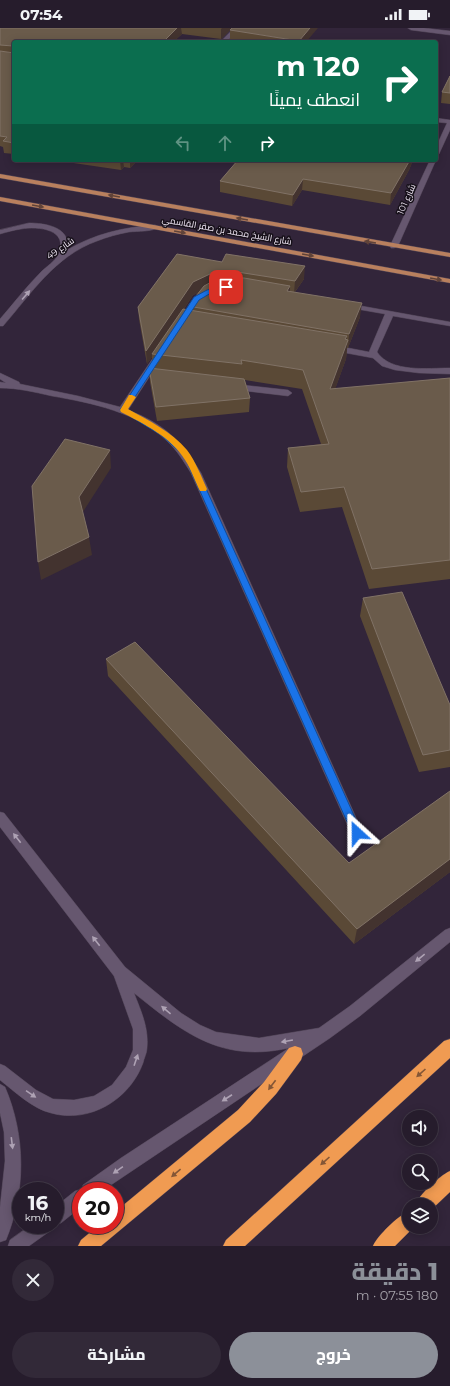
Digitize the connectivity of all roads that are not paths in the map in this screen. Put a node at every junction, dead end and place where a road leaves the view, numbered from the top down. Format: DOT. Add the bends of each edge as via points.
graph roads {
  1 [pos="237,28"];
  2 [pos="411,28"];
  3 [pos="450,33"];
  4 [pos="225,40"];
  5 [pos="438,120"];
  6 [pos="450,122"];
  7 [pos="438,149"];
  8 [pos="432,162"];
  9 [pos="0,176"];
  10 [pos="0,199"];
  11 [pos="155,227"];
  12 [pos="0,232"];
  13 [pos="394,246"];
  14 [pos="450,255"];
  15 [pos="61,257"];
  16 [pos="450,281"];
  17 [pos="337,303"];
  18 [pos="390,313"];
  19 [pos="0,324"];
  20 [pos="450,324"];
  21 [pos="164,347"];
  22 [pos="328,348"];
  23 [pos="374,356"];
  24 [pos="450,371"];
  25 [pos="0,376"];
  26 [pos="0,385"];
  27 [pos="220,386"];
  28 [pos="28,388"];
  29 [pos="288,393"];
  30 [pos="123,410"];
  31 [pos="0,817"];
  32 [pos="357,833"];
  33 [pos="450,934"];
  34 [pos="120,972"];
  35 [pos="325,1033"];
  36 [pos="450,1047"];
  37 [pos="295,1054"];
  38 [pos="0,1071"];
  39 [pos="0,1092"];
  40 [pos="450,1180"];
  41 [pos="102,1182"];
  42 [pos="431,1198"];
  43 [pos="72,1204"];
  44 [pos="64,1210"];
  45 [pos="124,1216"];
  46 [pos="402,1227"];
  47 [pos="0,1234"];
  48 [pos="32,1234"];
  49 [pos="101,1234"];
  50 [pos="16,1246"];
  51 [pos="87,1246"];
  52 [pos="232,1246"];
  53 [pos="382,1246"];
  1 -- 4 [label="street"];
  2 -- 3 [label="street"];
  5 -- 6 [label="street"];
  6 -- 7 [label="street"];
  8 -- 13 [label="street, شارع 101"];
  13 -- 9 [label="main road, شارع الشيخ محمد بن صقر القاسمي, one-way"];
  10 -- 11 [label="main road, شارع الشيخ محمد بن صقر القاسمي, one-way"];
  11 -- 15 [label="street, شارع 49" via="103,236"];
  11 -- 16 [label="main road, شارع الشيخ محمد بن صقر القاسمي, one-way"];
  12 -- 15 [label="street" via="20,226 55,230 64,242"];
  13 -- 14 [label="main road, شارع الشيخ محمد بن صقر القاسمي"];
  19 -- 15 [label="street, شارع 49, one-way"];
  17 -- 18 [label="street"];
  18 -- 20 [label="street"];
  18 -- 23 [label="street" via="373,352"];
  21 -- 30 [label="street" via="148,378"];
  22 -- 23 [label="street"];
  23 -- 24 [label="street" via="393,367"];
  25 -- 28 [label="street"];
  26 -- 28 [label="street"];
  27 -- 29 [label="street"];
  28 -- 30 [label="street"];
  30 -- 32 [label="street" via="163,433 183,451 190,462"];
  34 -- 31 [label="street, one-way"];
  33 -- 35 [label="street, one-way"];
  35 -- 34 [label="street, one-way" via="259,1045 215,1039 176,1018"];
  38 -- 34 [label="street, one-way" via="31,1095 51,1106 74,1108 97,1103 117,1090 132,1072 140,1050 140,1029"];
  35 -- 37 [label="street"];
  36 -- 52 [label="highway, one-way"];
  37 -- 41 [label="street, one-way"];
  37 -- 45 [label="highway, one-way" via="270,1088 244,1116"];
  39 -- 47 [label="street, one-way" via="9,1118 13,1153 11,1190"];
  40 -- 42 [label="highway"];
  43 -- 44 [label="street"];
  46 -- 53 [label="highway"];
  48 -- 50 [label="street"];
  49 -- 51 [label="highway"];
}
